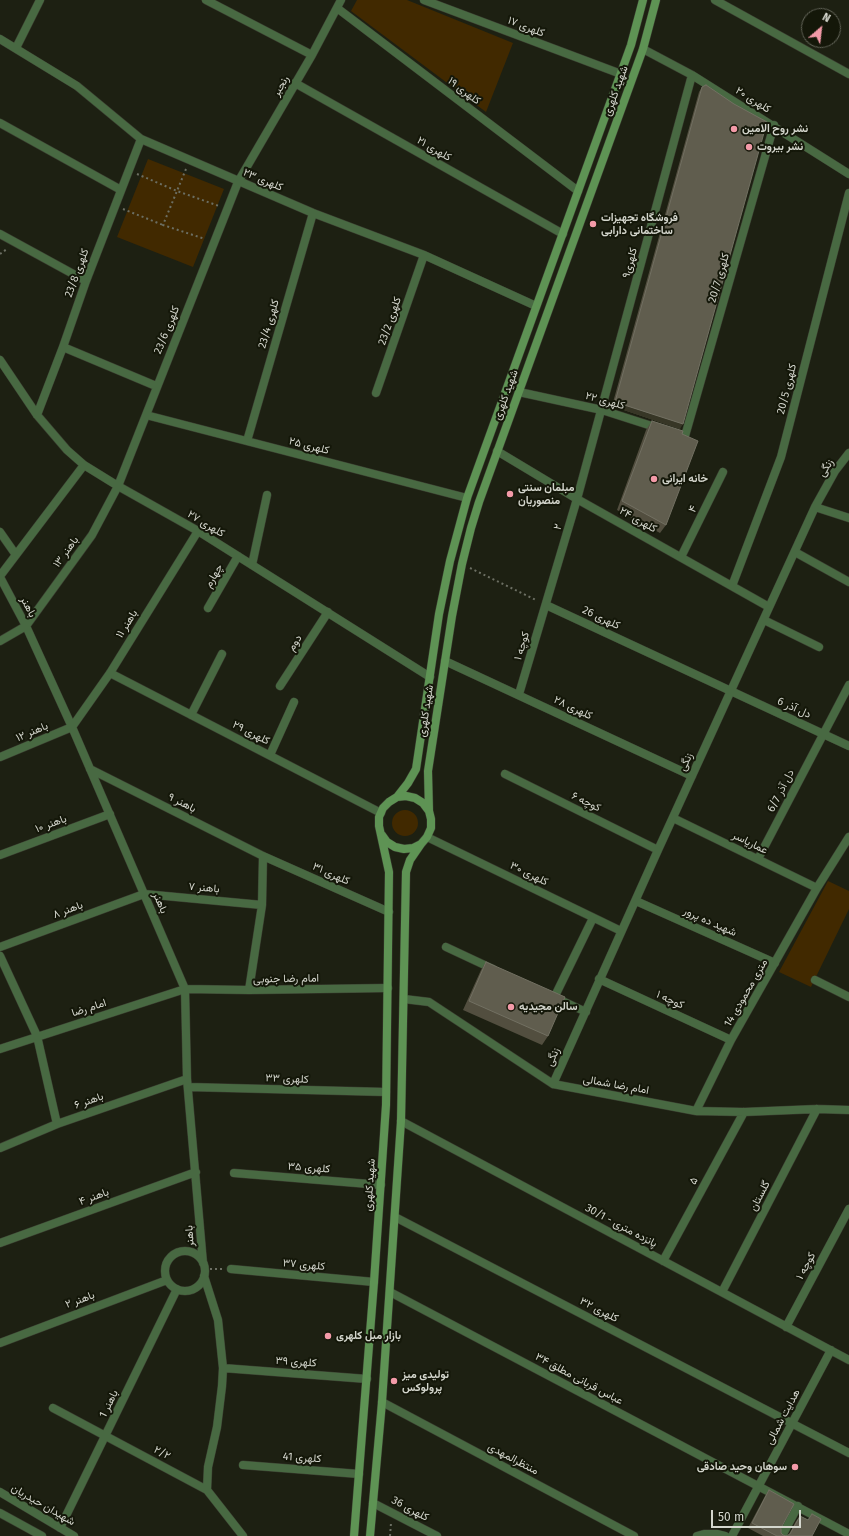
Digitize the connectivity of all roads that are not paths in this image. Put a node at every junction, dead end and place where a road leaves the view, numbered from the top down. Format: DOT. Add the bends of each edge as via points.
graph roads {
  1 [pos="40,0"];
  2 [pos="206,0"];
  3 [pos="341,0"];
  4 [pos="424,0"];
  5 [pos="643,0"];
  6 [pos="656,0"];
  7 [pos="715,0"];
  8 [pos="336,8"];
  9 [pos="0,39"];
  10 [pos="16,48"];
  11 [pos="643,49"];
  12 [pos="312,55"];
  13 [pos="621,74"];
  14 [pos="849,74"];
  15 [pos="692,75"];
  16 [pos="295,83"];
  17 [pos="0,123"];
  18 [pos="774,126"];
  19 [pos="141,140"];
  20 [pos="849,174"];
  21 [pos="238,182"];
  22 [pos="121,190"];
  23 [pos="578,191"];
  24 [pos="849,194"];
  25 [pos="313,213"];
  26 [pos="0,234"];
  27 [pos="563,234"];
  28 [pos="424,256"];
  29 [pos="86,281"];
  30 [pos="536,306"];
  31 [pos="63,347"];
  32 [pos="0,360"];
  33 [pos="156,386"];
  34 [pos="519,392"];
  35 [pos="376,393"];
  36 [pos="602,410"];
  37 [pos="37,415"];
  38 [pos="146,415"];
  39 [pos="685,436"];
  40 [pos="246,441"];
  41 [pos="497,451"];
  42 [pos="849,453"];
  43 [pos="84,465"];
  44 [pos="723,472"];
  45 [pos="118,486"];
  46 [pos="267,495"];
  47 [pos="467,498"];
  48 [pos="577,499"];
  49 [pos="815,507"];
  50 [pos="849,518"];
  51 [pos="198,530"];
  52 [pos="0,532"];
  53 [pos="795,552"];
  54 [pos="16,555"];
  55 [pos="238,556"];
  56 [pos="681,557"];
  57 [pos="252,565"];
  58 [pos="0,576"];
  59 [pos="849,582"];
  60 [pos="732,586"];
  61 [pos="546,605"];
  62 [pos="769,607"];
  63 [pos="208,608"];
  64 [pos="328,612"];
  65 [pos="764,620"];
  66 [pos="26,626"];
  67 [pos="0,641"];
  68 [pos="819,647"];
  69 [pos="222,654"];
  70 [pos="445,661"];
  71 [pos="110,673"];
  72 [pos="430,677"];
  73 [pos="849,685"];
  74 [pos="280,686"];
  75 [pos="730,691"];
  76 [pos="519,694"];
  77 [pos="294,702"];
  78 [pos="191,715"];
  79 [pos="72,727"];
  80 [pos="823,733"];
  81 [pos="849,746"];
  82 [pos="270,755"];
  83 [pos="0,757"];
  84 [pos="90,769"];
  85 [pos="505,774"];
  86 [pos="692,776"];
  87 [pos="397,797"];
  88 [pos="429,810"];
  89 [pos="381,813"];
  90 [pos="110,814"];
  91 [pos="672,818"];
  92 [pos="382,835"];
  93 [pos="428,837"];
  94 [pos="849,837"];
  95 [pos="421,844"];
  96 [pos="658,850"];
  97 [pos="0,855"];
  98 [pos="264,856"];
  99 [pos="758,860"];
  100 [pos="817,888"];
  101 [pos="144,894"];
  102 [pos="636,901"];
  103 [pos="262,905"];
  104 [pos="389,912"];
  105 [pos="593,918"];
  106 [pos="621,931"];
  107 [pos="0,947"];
  108 [pos="446,947"];
  109 [pos="0,956"];
  110 [pos="775,963"];
  111 [pos="504,974"];
  112 [pos="599,979"];
  113 [pos="815,980"];
  114 [pos="388,988"];
  115 [pos="186,989"];
  116 [pos="249,990"];
  117 [pos="849,997"];
  118 [pos="404,999"];
  119 [pos="586,1012"];
  120 [pos="37,1036"];
  121 [pos="731,1040"];
  122 [pos="0,1049"];
  123 [pos="188,1083"];
  124 [pos="553,1084"];
  125 [pos="386,1092"];
  126 [pos="817,1110"];
  127 [pos="849,1110"];
  128 [pos="696,1111"];
  129 [pos="744,1112"];
  130 [pos="401,1121"];
  131 [pos="57,1124"];
  132 [pos="0,1148"];
  133 [pos="196,1172"];
  134 [pos="234,1173"];
  135 [pos="381,1185"];
  136 [pos="848,1215"];
  137 [pos="395,1217"];
  138 [pos="0,1243"];
  139 [pos="663,1261"];
  140 [pos="204,1269"];
  141 [pos="231,1269"];
  142 [pos="167,1280"];
  143 [pos="374,1282"];
  144 [pos="177,1289"];
  145 [pos="390,1292"];
  146 [pos="722,1292"];
  147 [pos="786,1327"];
  148 [pos="0,1343"];
  149 [pos="830,1350"];
  150 [pos="849,1360"];
  151 [pos="223,1368"];
  152 [pos="367,1379"];
  153 [pos="382,1402"];
  154 [pos="53,1408"];
  155 [pos="792,1422"];
  156 [pos="106,1436"];
  157 [pos="849,1453"];
  158 [pos="243,1465"];
  159 [pos="359,1474"];
  160 [pos="759,1485"];
  161 [pos="207,1490"];
  162 [pos="0,1492"];
  163 [pos="373,1503"];
  164 [pos="798,1506"];
  165 [pos="0,1513"];
  166 [pos="60,1528"];
  167 [pos="849,1534"];
  168 [pos="42,1536"];
  169 [pos="74,1536"];
  170 [pos="243,1536"];
  171 [pos="354,1536"];
  172 [pos="370,1536"];
  173 [pos="437,1536"];
  174 [pos="634,1536"];
  175 [pos="697,1536"];
  176 [pos="725,1536"];
  177 [pos="732,1536"];
  178 [pos="782,1536"];
  1 -- 10 [label="street"];
  2 -- 12 [label="street"];
  3 -- 8 [label="street, رنجبر"];
  4 -- 13 [label="street, کلهری ۱۷"];
  5 -- 13 [label="main road, شهید کلهری"];
  6 -- 11 [label="main road, شهید کلهری"];
  7 -- 14 [label="street"];
  8 -- 12 [label="street, رنجبر"];
  8 -- 23 [label="street, کلهری ۱۹"];
  9 -- 10 [label="street, کلهری ۲۳"];
  10 -- 19 [label="street, کلهری ۲۳" via="77,86"];
  11 -- 15 [label="street, کلهری ۲۰"];
  11 -- 34 [label="main road, شهید کلهری"];
  12 -- 16 [label="street, رنجبر"];
  13 -- 23 [label="main road, شهید کلهری"];
  15 -- 18 [label="street, کلهری ۲۰"];
  15 -- 36 [label="street, کلهری۹"];
  16 -- 21 [label="street, رنجبر"];
  16 -- 27 [label="street, کلهری ۲۱"];
  17 -- 22 [label="street"];
  18 -- 20 [label="street, کلهری ۲۰"];
  18 -- 39 [label="street, کلهری 20/7"];
  19 -- 21 [label="street, کلهری ۲۳"];
  19 -- 22 [label="street, کلهری 23/8"];
  21 -- 25 [label="street, کلهری ۲۳"];
  21 -- 33 [label="street, کلهری 23/6"];
  22 -- 29 [label="street, کلهری 23/8"];
  23 -- 27 [label="main road, شهید کلهری"];
  24 -- 60 [label="street, کلهری 20/5" via="781,457"];
  25 -- 28 [label="street, کلهری ۲۳"];
  25 -- 40 [label="street, کلهری 23/4"];
  26 -- 29 [label="street"];
  27 -- 30 [label="main road, شهید کلهری"];
  28 -- 30 [label="street, کلهری ۲۳"];
  28 -- 35 [label="street, کلهری 23/2"];
  29 -- 31 [label="street, کلهری 23/8"];
  30 -- 47 [label="main road, شهید کلهری"];
  31 -- 33 [label="street"];
  31 -- 37 [label="street, کلهری 23/8"];
  32 -- 37 [label="street, کلهری ۲۷"];
  33 -- 38 [label="street, کلهری 23/6"];
  34 -- 36 [label="street, کلهری ۲۲"];
  34 -- 41 [label="main road, شهید کلهری"];
  36 -- 39 [label="street, کلهری ۲۲"];
  36 -- 48 [label="street, ۲"];
  37 -- 43 [label="street, کلهری ۲۷" via="67,450"];
  38 -- 40 [label="street, کلهری ۲۵"];
  38 -- 45 [label="street, کلهری 23/6"];
  40 -- 47 [label="street, کلهری ۲۵"];
  41 -- 48 [label="street, کلهری ۲۴"];
  41 -- 70 [label="main road, شهید کلهری" via="479,502 462,564"];
  42 -- 49 [label="street, زنگی"];
  43 -- 45 [label="street, کلهری ۲۷"];
  43 -- 54 [label="street, باهنر"];
  44 -- 56 [label="street, ۴"];
  45 -- 51 [label="street, کلهری ۲۷"];
  45 -- 66 [label="street, باهنر ۱۳" via="92,534"];
  46 -- 57 [label="street"];
  47 -- 72 [label="main road, شهید کلهری" via="450,561"];
  48 -- 56 [label="street, کلهری ۲۴"];
  48 -- 61 [label="street, ۲"];
  49 -- 50 [label="street"];
  49 -- 53 [label="street, زنگی"];
  51 -- 55 [label="street, کلهری ۲۷"];
  51 -- 71 [label="street, باهنر ۱۱"];
  52 -- 54 [label="street"];
  53 -- 59 [label="street"];
  53 -- 62 [label="street, زنگی"];
  54 -- 58 [label="street, باهنر"];
  55 -- 57 [label="street, کلهری ۲۷"];
  55 -- 63 [label="street, چهارم"];
  56 -- 60 [label="street, کلهری ۲۴"];
  57 -- 64 [label="street, کلهری ۲۷"];
  58 -- 66 [label="street, باهنر"];
  60 -- 62 [label="street, کلهری ۲۴"];
  61 -- 75 [label="street, کلهری 26"];
  61 -- 76 [label="street, ۱ کوچه"];
  62 -- 65 [label="street, زنگی"];
  64 -- 72 [label="street, کلهری ۲۷"];
  64 -- 74 [label="street, دوم"];
  65 -- 68 [label="street"];
  65 -- 75 [label="street, زنگی"];
  66 -- 67 [label="street"];
  66 -- 79 [label="street, باهنر"];
  69 -- 78 [label="street"];
  70 -- 76 [label="street, کلهری ۲۸"];
  70 -- 88 [label="main road, شهید کلهری" via="428,771"];
  71 -- 78 [label="street, کلهری ۲۹"];
  71 -- 79 [label="street, باهنر ۱۱"];
  72 -- 87 [label="main road, شهید کلهری" via="416,769"];
  73 -- 80 [label="street, دل آذر 6/7"];
  75 -- 80 [label="street, دل آذر 6"];
  75 -- 86 [label="street, زنگی"];
  76 -- 86 [label="street, کلهری ۲۸"];
  77 -- 82 [label="street"];
  78 -- 82 [label="street, کلهری ۲۹"];
  79 -- 83 [label="street, باهنر ۱۲"];
  79 -- 84 [label="street, باهنر"];
  80 -- 81 [label="street, دل آذر 6"];
  80 -- 99 [label="street, دل آذر 6/7"];
  82 -- 89 [label="street, کلهری ۲۹"];
  84 -- 90 [label="street, باهنر"];
  84 -- 98 [label="street, باهنر ۹"];
  85 -- 96 [label="street, ۶ کوچه"];
  86 -- 91 [label="street, زنگی"];
  87 -- 88 [label="main road" via="415,798"];
  87 -- 89 [label="main road" via="389,802"];
  88 -- 93 [label="main road" via="432,819"];
  89 -- 92 [label="main road" via="379,826"];
  90 -- 97 [label="street, باهنر ۱۰"];
  90 -- 101 [label="street, باهنر"];
  91 -- 96 [label="street, زنگی"];
  91 -- 99 [label="street, عماریاسر"];
  92 -- 95 [label="main road" via="395,847 413,848"];
  92 -- 104 [label="main road, شهید کلهری" via="389,872"];
  93 -- 95 [label="main road"];
  93 -- 105 [label="street, کلهری ۳۰"];
  94 -- 100 [label="street, 14 متری محمودی"];
  95 -- 118 [label="main road" via="410,860 406,872"];
  96 -- 102 [label="street, زنگی"];
  98 -- 103 [label="street"];
  98 -- 104 [label="street, کلهری ۳۱"];
  99 -- 100 [label="street, عماریاسر"];
  100 -- 110 [label="street, 14 متری محمودی"];
  101 -- 103 [label="street, باهنر ۷"];
  101 -- 107 [label="street, باهنر ۸"];
  101 -- 115 [label="street, باهنر"];
  102 -- 106 [label="street, زنگی"];
  102 -- 110 [label="street, شهید ده پرور"];
  103 -- 116 [label="street"];
  104 -- 114 [label="main road, شهید کلهری"];
  105 -- 106 [label="street, کلهری ۳۰"];
  105 -- 119 [label="street" via="551,996"];
  106 -- 112 [label="street, زنگی"];
  108 -- 111 [label="street"];
  109 -- 120 [label="street"];
  110 -- 121 [label="street, 14 متری محمودی"];
  112 -- 119 [label="street, زنگی"];
  112 -- 121 [label="street, ۱ کوچه"];
  113 -- 117 [label="street"];
  114 -- 116 [label="street, امام رضا جنوبی"];
  114 -- 125 [label="main road, شهید کلهری"];
  115 -- 116 [label="street, امام رضا جنوبی"];
  115 -- 120 [label="street, امام رضا"];
  115 -- 123 [label="street, باهنر"];
  118 -- 124 [label="street, امام رضا شمالی" via="429,1002"];
  118 -- 130 [label="main road"];
  119 -- 124 [label="street, زنگی"];
  120 -- 122 [label="street, امام رضا"];
  120 -- 131 [label="street"];
  121 -- 128 [label="street, 14 متری محمودی"];
  123 -- 125 [label="street, کلهری ۳۳"];
  123 -- 131 [label="street, باهنر ۶"];
  123 -- 133 [label="street, باهنر"];
  124 -- 128 [label="street, امام رضا شمالی"];
  125 -- 135 [label="main road, شهید کلهری"];
  126 -- 127 [label="street, امام رضا شمالی"];
  126 -- 129 [label="street, امام رضا شمالی"];
  126 -- 146 [label="street, گلستان"];
  128 -- 129 [label="street, امام رضا شمالی"];
  129 -- 139 [label="street, ۵"];
  130 -- 137 [label="main road"];
  130 -- 139 [label="street, 30/1 - پانزده متری"];
  131 -- 132 [label="street, باهنر ۶"];
  133 -- 138 [label="street, باهنر ۴"];
  133 -- 140 [label="street, باهنر"];
  134 -- 135 [label="street, کلهری ۳۵"];
  135 -- 143 [label="main road, شهید کلهری"];
  136 -- 147 [label="street, کوچه ۱"];
  137 -- 145 [label="main road"];
  137 -- 155 [label="street, کلهری ۳۲"];
  139 -- 146 [label="street, 30/1 - پانزده متری"];
  140 -- 142 [label="street" via="199,1257 193,1253 180,1252 174,1255 166,1266"];
  140 -- 144 [label="street" via="202,1282 197,1287 184,1291"];
  140 -- 151 [label="street, باهنر" via="218,1320"];
  141 -- 143 [label="street, کلهری ۳۷"];
  142 -- 144 [label="street"];
  142 -- 148 [label="street, باهنر ۲"];
  143 -- 152 [label="main road, شهید کلهری"];
  144 -- 156 [label="street, باهنر 1"];
  145 -- 153 [label="main road"];
  145 -- 160 [label="street, عباس قربانی مطلق ۳۴"];
  146 -- 147 [label="street, 30/1 - پانزده متری"];
  147 -- 149 [label="street, 30/1 - پانزده متری"];
  149 -- 150 [label="street, 30/1 - پانزده متری"];
  149 -- 155 [label="street, هدایت شمالی"];
  151 -- 152 [label="street, کلهری ۳۹"];
  151 -- 161 [label="street, باهنر"];
  152 -- 159 [label="main road, شهید کلهری"];
  153 -- 163 [label="main road"];
  153 -- 174 [label="street, منتظرالمهدی"];
  154 -- 156 [label="street, ۲/۲"];
  155 -- 157 [label="street, کلهری ۳۲"];
  155 -- 160 [label="street, هدایت شمالی"];
  156 -- 161 [label="street, ۲/۲"];
  156 -- 166 [label="street, باهنر 1"];
  158 -- 159 [label="street, کلهری 41"];
  159 -- 171 [label="main road, شهید کلهری"];
  160 -- 164 [label="street"];
  160 -- 177 [label="street, هدایت شمالی"];
  161 -- 170 [label="street"];
  162 -- 166 [label="street, شهیدان حیدریان"];
  163 -- 172 [label="main road"];
  163 -- 173 [label="street, کلهری 36"];
  164 -- 167 [label="street"];
  164 -- 178 [label="street"];
  165 -- 168 [label="street"];
  166 -- 169 [label="street, شهیدان حیدریان"];
  175 -- 176 [label="street"];
}
